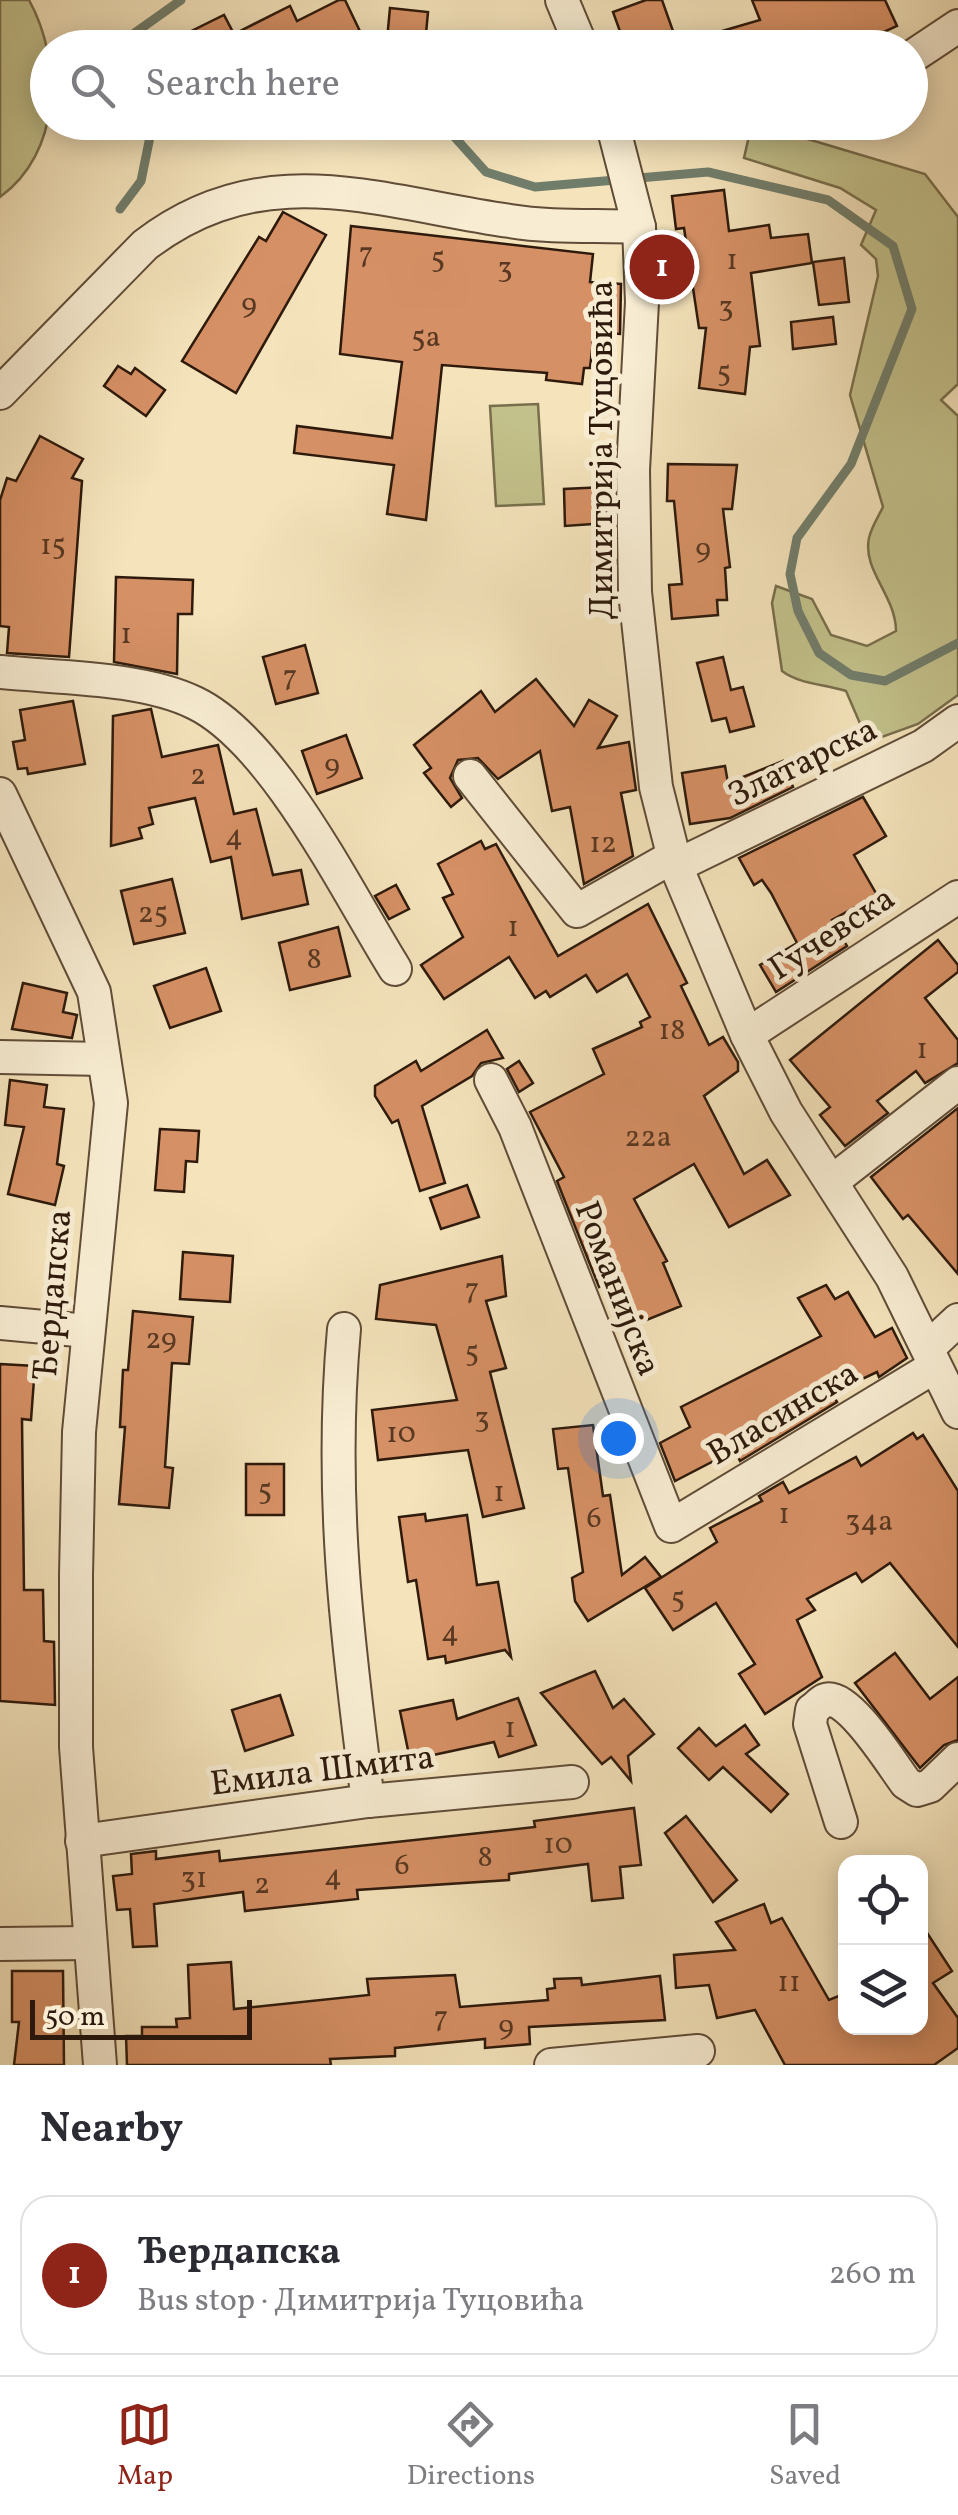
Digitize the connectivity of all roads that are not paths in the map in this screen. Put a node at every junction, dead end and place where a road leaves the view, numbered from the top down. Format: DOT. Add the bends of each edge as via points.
graph roads {
  1 [pos="562,0"];
  2 [pos="958,26"];
  3 [pos="574,30"];
  4 [pos="928,46"];
  5 [pos="619,140"];
  6 [pos="636,211"];
  7 [pos="0,393"];
  8 [pos="0,672"];
  9 [pos="958,721"];
  10 [pos="470,776"];
  11 [pos="0,794"];
  12 [pos="675,861"];
  13 [pos="958,897"];
  14 [pos="395,969"];
  15 [pos="747,1035"];
  16 [pos="0,1056"];
  17 [pos="104,1059"];
  18 [pos="491,1080"];
  19 [pos="958,1083"];
  20 [pos="834,1180"];
  21 [pos="958,1320"];
  22 [pos="0,1323"];
  23 [pos="344,1329"];
  24 [pos="88,1331"];
  25 [pos="931,1358"];
  26 [pos="958,1412"];
  27 [pos="671,1526"];
  28 [pos="958,1759"];
  29 [pos="572,1782"];
  30 [pos="368,1801"];
  31 [pos="841,1822"];
  32 [pos="82,1841"];
  33 [pos="90,1943"];
  34 [pos="0,1944"];
  35 [pos="698,2051"];
  36 [pos="100,2065"];
  37 [pos="550,2065"];
  1 -- 3 [label="street"];
  2 -- 4 [label="street"];
  5 -- 6 [label="street, Димитрија Туцовића"];
  6 -- 7 [label="street" via="512,222 332,190 224,201 145,246"];
  6 -- 12 [label="street, Димитрија Туцовића" via="642,302 633,470 636,592 656,787"];
  8 -- 14 [label="street" via="120,684 194,702 233,726 284,790"];
  9 -- 12 [label="street, Златарска" via="923,746"];
  10 -- 12 [label="street, Златарска" via="576,911"];
  11 -- 17 [label="street, Ђердапска" via="94,992"];
  12 -- 15 [label="street, Димитрија Туцовића"];
  13 -- 15 [label="street, Гучевска"];
  15 -- 20 [label="street, Димитрија Туцовића" via="786,1112"];
  16 -- 17 [label="street"];
  17 -- 24 [label="street, Ђердапска" via="111,1103"];
  18 -- 27 [label="street, Романијска"];
  19 -- 20 [label="street"];
  20 -- 25 [label="street, Димитрија Туцовића"];
  21 -- 25 [label="street, Власинска"];
  22 -- 24 [label="street"];
  23 -- 30 [label="street" via="336,1422 340,1582"];
  24 -- 32 [label="street, Ђердапска" via="76,1576"];
  25 -- 26 [label="street, Димитрија Туцовића"];
  25 -- 27 [label="street, Власинска"];
  28 -- 31 [label="street" via="917,1790 854,1713 826,1700 812,1710 810,1724"];
  29 -- 30 [label="street, Емила Шмита"];
  30 -- 32 [label="street, Емила Шмита"];
  32 -- 33 [label="street, Ђердапска"];
  33 -- 34 [label="street"];
  33 -- 36 [label="street, Ђердапска"];
  35 -- 37 [label="street"];
}
